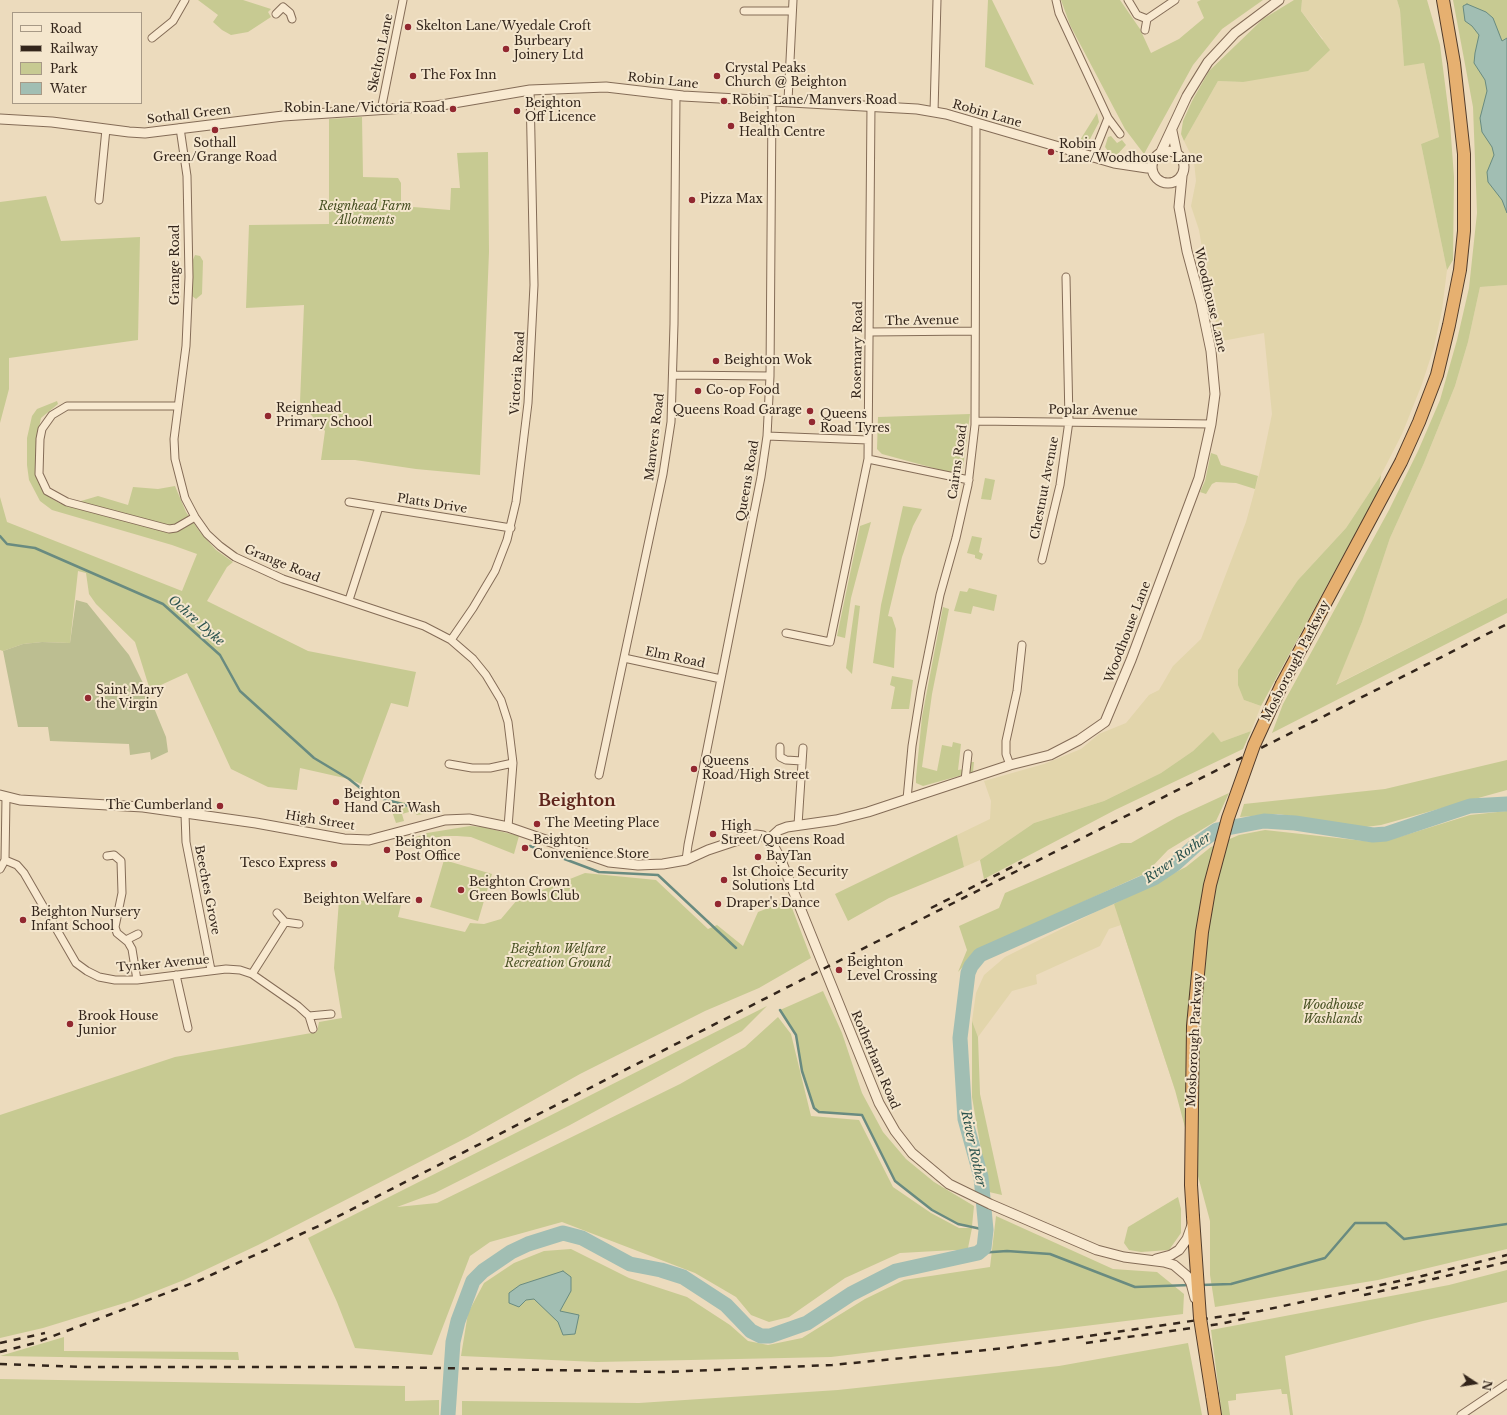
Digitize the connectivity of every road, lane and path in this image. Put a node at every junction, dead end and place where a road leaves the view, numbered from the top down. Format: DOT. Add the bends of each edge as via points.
graph roads {
  1 [pos="185,0"];
  2 [pos="289,0"];
  3 [pos="403,0"];
  4 [pos="793,0"];
  5 [pos="937,0"];
  6 [pos="1056,0"];
  7 [pos="1128,0"];
  8 [pos="1175,0"];
  9 [pos="1278,0"];
  10 [pos="1437,0"];
  11 [pos="1443,0"];
  12 [pos="284,7"];
  13 [pos="744,11"];
  14 [pos="792,11"];
  15 [pos="276,14"];
  16 [pos="292,19"];
  17 [pos="1147,19"];
  18 [pos="1447,24"];
  19 [pos="1146,30"];
  20 [pos="152,38"];
  21 [pos="530,90"];
  22 [pos="676,95"];
  23 [pos="772,101"];
  24 [pos="788,101"];
  25 [pos="871,105"];
  26 [pos="381,110"];
  27 [pos="934,112"];
  28 [pos="1108,118"];
  29 [pos="0,119"];
  30 [pos="976,123"];
  31 [pos="180,128"];
  32 [pos="106,129"];
  33 [pos="1172,131"];
  34 [pos="1120,134"];
  35 [pos="1160,154"];
  36 [pos="1177,154"];
  37 [pos="1092,158"];
  38 [pos="1152,167"];
  39 [pos="1182,176"];
  40 [pos="1169,183"];
  41 [pos="99,200"];
  42 [pos="1179,200"];
  43 [pos="1066,277"];
  44 [pos="975,331"];
  45 [pos="870,332"];
  46 [pos="673,375"];
  47 [pos="770,376"];
  48 [pos="177,406"];
  49 [pos="976,421"];
  50 [pos="1069,421"];
  51 [pos="1211,424"];
  52 [pos="767,436"];
  53 [pos="868,440"];
  54 [pos="868,459"];
  55 [pos="969,480"];
  56 [pos="349,502"];
  57 [pos="378,507"];
  58 [pos="195,517"];
  59 [pos="511,528"];
  60 [pos="1042,560"];
  61 [pos="348,600"];
  62 [pos="786,633"];
  63 [pos="451,640"];
  64 [pos="1022,645"];
  65 [pos="624,658"];
  66 [pos="721,679"];
  67 [pos="780,747"];
  68 [pos="803,748"];
  69 [pos="968,754"];
  70 [pos="802,761"];
  71 [pos="513,763"];
  72 [pos="449,764"];
  73 [pos="1010,765"];
  74 [pos="599,775"];
  75 [pos="965,780"];
  76 [pos="3,797"];
  77 [pos="907,799"];
  78 [pos="185,814"];
  79 [pos="798,825"];
  80 [pos="508,827"];
  81 [pos="768,840"];
  82 [pos="107,856"];
  83 [pos="5,860"];
  84 [pos="686,860"];
  85 [pos="0,869"];
  86 [pos="277,913"];
  87 [pos="285,922"];
  88 [pos="299,924"];
  89 [pos="138,934"];
  90 [pos="126,940"];
  91 [pos="211,970"];
  92 [pos="252,974"];
  93 [pos="176,975"];
  94 [pos="136,980"];
  95 [pos="331,1014"];
  96 [pos="309,1016"];
  97 [pos="188,1028"];
  98 [pos="313,1029"];
  99 [pos="1193,1217"];
  100 [pos="1149,1260"];
  101 [pos="1194,1284"];
  102 [pos="1507,1384"];
  103 [pos="1215,1415"];
  104 [pos="1461,1415"];
  1 -- 20 [label="street" via="173,20"];
  2 -- 12 [label="street"];
  3 -- 26 [label="street, Skelton Lane"];
  4 -- 14 [label="street"];
  5 -- 27 [label="street"];
  6 -- 28 [label="street" via="1059,13"];
  7 -- 17 [label="street" via="1137,15"];
  8 -- 17 [label="street"];
  9 -- 33 [label="street" via="1235,33 1208,62 1187,96"];
  10 -- 18 [label="highway, Mosborough Parkway"];
  11 -- 18 [label="highway, Mosborough Parkway"];
  12 -- 15 [label="street"];
  12 -- 16 [label="street"];
  13 -- 14 [label="street"];
  14 -- 24 [label="street"];
  17 -- 19 [label="street"];
  18 -- 99 [label="highway, Mosborough Parkway, bridge" via="1464,154 1465,195 1460,270 1439,368 1419,422 1401,462 1282,684 1254,745 1228,818 1210,885 1202,932 1193,1026"];
  21 -- 22 [label="street, Robin Lane" via="606,87"];
  21 -- 26 [label="street, Robin Lane" via="436,106"];
  21 -- 59 [label="street, Victoria Road" via="533,293 528,403"];
  22 -- 23 [label="street, Robin Lane"];
  22 -- 46 [label="street, Manvers Road"];
  23 -- 24 [label="street, Robin Lane"];
  23 -- 47 [label="street, Queens Road"];
  24 -- 25 [label="street, Robin Lane"];
  25 -- 27 [label="street, Robin Lane"];
  25 -- 45 [label="street, Rosemary Road"];
  26 -- 31 [label="street, Sothall Green" via="283,116"];
  27 -- 30 [label="street, Robin Lane"];
  28 -- 34 [label="street"];
  28 -- 37 [label="street"];
  29 -- 32 [label="street, Sothall Green"];
  30 -- 37 [label="street, Robin Lane"];
  30 -- 44 [label="street, Cairns Road"];
  31 -- 32 [label="street, Sothall Green" via="145,133"];
  31 -- 48 [label="street, Grange Road" via="187,176 189,277 186,346"];
  32 -- 41 [label="street"];
  33 -- 35 [label="street"];
  33 -- 36 [label="street"];
  35 -- 36 [label="street" via="1169,151"];
  35 -- 38 [label="street"];
  36 -- 39 [label="street" via="1184,163"];
  37 -- 38 [label="street, Robin Lane" via="1127,166"];
  38 -- 40 [label="street" via="1159,180"];
  39 -- 40 [label="street"];
  39 -- 42 [label="street, Woodhouse Lane"];
  40 -- 42 [label="street, Woodhouse Lane"];
  42 -- 51 [label="street, Woodhouse Lane" via="1187,251 1211,351 1215,394"];
  43 -- 50 [label="street, Chestnut Avenue"];
  44 -- 45 [label="street, The Avenue"];
  44 -- 49 [label="street, Cairns Road"];
  45 -- 53 [label="street, Rosemary Road"];
  46 -- 47 [label="street"];
  46 -- 65 [label="street, Manvers Road" via="671,422 663,474"];
  47 -- 52 [label="street, Queens Road"];
  48 -- 58 [label="street, Grange Road" via="175,459 185,498"];
  48 -- 58 [label="street" via="67,406 52,415 42,429 39,474 48,491 67,502 169,529 176,528"];
  49 -- 50 [label="street, Poplar Avenue"];
  49 -- 55 [label="street, Cairns Road"];
  50 -- 51 [label="street, Poplar Avenue"];
  50 -- 60 [label="street, Chestnut Avenue" via="1060,485"];
  51 -- 73 [label="street, Woodhouse Lane" via="1199,478 1105,722 1079,740 1050,755"];
  52 -- 53 [label="street"];
  52 -- 66 [label="street, Queens Road"];
  53 -- 54 [label="street, Rosemary Road"];
  54 -- 55 [label="street"];
  54 -- 62 [label="street, Rosemary Road" via="830,642"];
  55 -- 77 [label="street, Cairns Road" via="940,595 921,690"];
  56 -- 57 [label="street, Platts Drive"];
  57 -- 59 [label="street, Platts Drive"];
  57 -- 61 [label="street"];
  58 -- 61 [label="street, Grange Road" via="220,546 250,565 283,579"];
  59 -- 63 [label="street, Victoria Road" via="486,589"];
  61 -- 63 [label="street, Grange Road" via="413,622"];
  63 -- 71 [label="street, Grange Road" via="477,664 501,700 508,722"];
  64 -- 73 [label="street" via="1017,691 1006,741 1006,754"];
  65 -- 66 [label="street, Elm Road"];
  65 -- 74 [label="street, Manvers Road"];
  66 -- 84 [label="street, Queens Road"];
  67 -- 70 [label="street" via="780,757"];
  68 -- 70 [label="street"];
  69 -- 75 [label="street"];
  70 -- 79 [label="street"];
  71 -- 72 [label="street" via="490,768"];
  71 -- 80 [label="street, Grange Road"];
  73 -- 75 [label="street, Woodhouse Lane"];
  75 -- 77 [label="street, Woodhouse Lane"];
  76 -- 78 [label="street, High Street" via="128,806"];
  76 -- 83 [label="street"];
  77 -- 79 [label="street, Woodhouse Lane" via="836,820"];
  78 -- 80 [label="street, High Street" via="256,823 344,839 369,840 445,820 469,819"];
  78 -- 91 [label="street, Beeches Grove" via="186,842"];
  79 -- 81 [label="street, Woodhouse Lane" via="782,829"];
  80 -- 84 [label="street, High Street" via="609,862 638,865"];
  81 -- 84 [label="street, High Street" via="760,836 750,836"];
  81 -- 100 [label="street, Rotherham Road" via="780,858 887,1118 904,1143 944,1181 970,1195 1097,1250 1124,1258"];
  82 -- 90 [label="street" via="114,855 121,861 122,893 115,927 117,933"];
  83 -- 85 [label="street"];
  83 -- 94 [label="street, Tynker Avenue" via="17,865 24,873 76,963 99,977"];
  86 -- 87 [label="street"];
  87 -- 88 [label="street"];
  87 -- 92 [label="street"];
  89 -- 90 [label="street"];
  90 -- 94 [label="street" via="132,949"];
  91 -- 92 [label="street, Tynker Avenue" via="226,969"];
  91 -- 93 [label="street, Tynker Avenue"];
  92 -- 96 [label="street, Tynker Avenue" via="274,987"];
  93 -- 94 [label="street, Tynker Avenue"];
  93 -- 97 [label="street"];
  95 -- 96 [label="street"];
  96 -- 98 [label="street"];
  99 -- 100 [label="street" via="1189,1235 1179,1250 1171,1255"];
  99 -- 101 [label="highway, Mosborough Parkway"];
  100 -- 101 [label="street" via="1174,1266 1185,1273"];
  101 -- 103 [label="highway, Mosborough Parkway, bridge"];
  102 -- 104 [label="street"];
}
